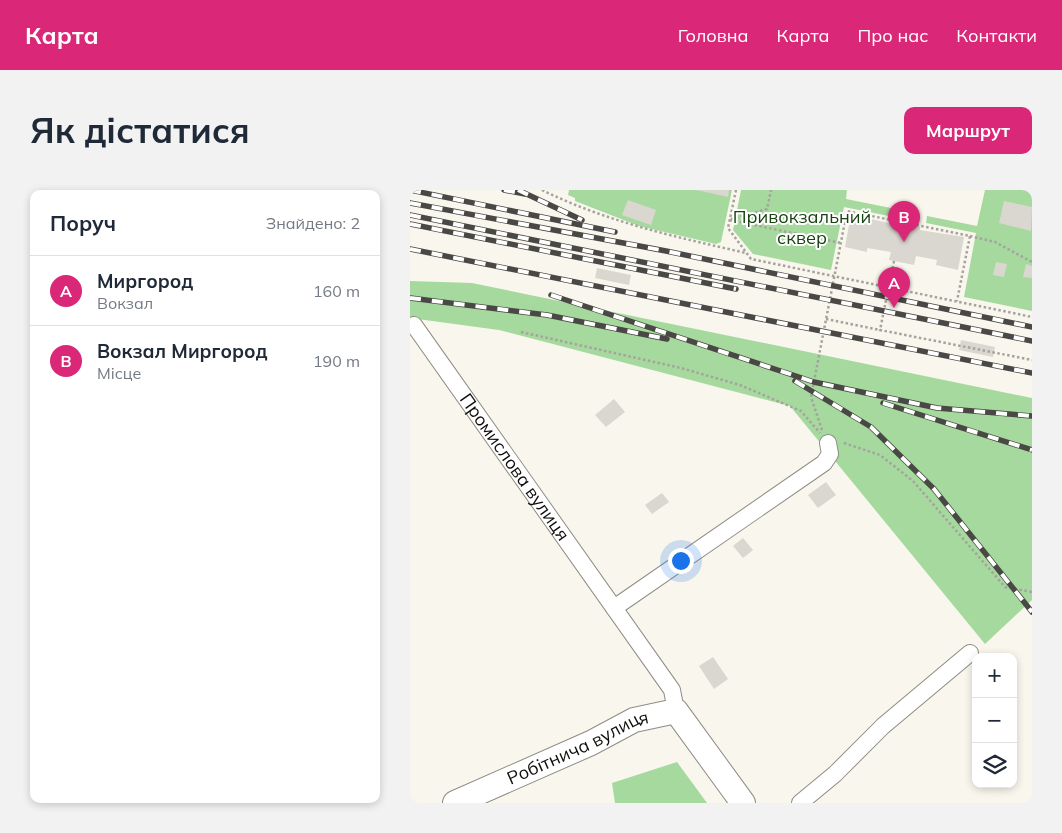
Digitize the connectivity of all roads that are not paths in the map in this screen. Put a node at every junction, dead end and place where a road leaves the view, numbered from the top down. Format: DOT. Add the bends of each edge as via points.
graph roads {
  1 [pos="414,325"];
  2 [pos="828,443"];
  3 [pos="614,608"];
  4 [pos="970,653"];
  5 [pos="676,711"];
  6 [pos="455,803"];
  7 [pos="743,803"];
  8 [pos="800,803"];
  1 -- 3 [label="street, Промислова вулиця"];
  2 -- 3 [label="street" via="830,454 824,464"];
  3 -- 5 [label="street, Промислова вулиця" via="672,690"];
  4 -- 8 [label="street" via="883,726 835,774"];
  5 -- 6 [label="street, Робітнича вулиця" via="634,720 591,744"];
  5 -- 7 [label="street, Промислова вулиця"];
}
